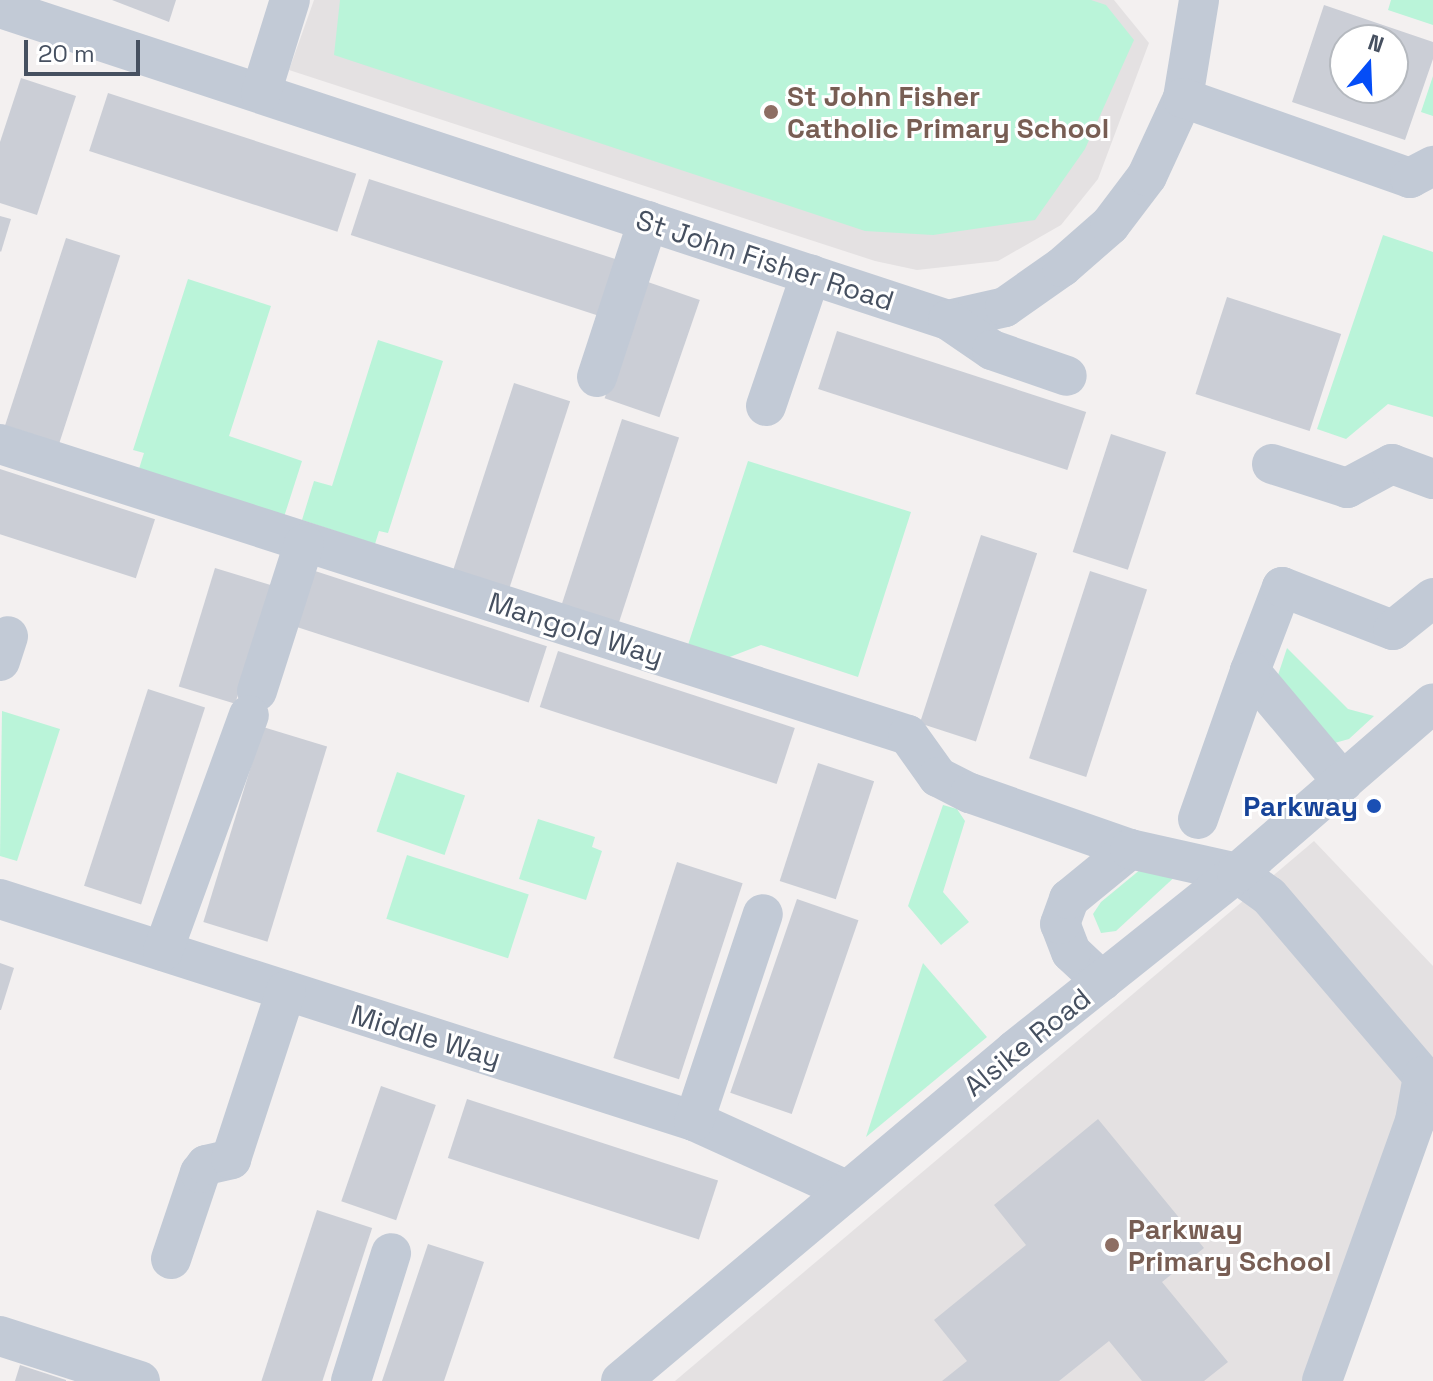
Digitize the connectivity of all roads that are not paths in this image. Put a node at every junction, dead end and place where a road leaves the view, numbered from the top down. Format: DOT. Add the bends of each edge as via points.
graph roads {
  1 [pos="290,0"];
  2 [pos="1199,0"];
  3 [pos="0,8"];
  4 [pos="81,16"];
  5 [pos="261,93"];
  6 [pos="1183,98"];
  7 [pos="1425,176"];
  8 [pos="648,221"];
  9 [pos="811,274"];
  10 [pos="948,320"];
  11 [pos="1067,376"];
  12 [pos="597,377"];
  13 [pos="766,406"];
  14 [pos="0,444"];
  15 [pos="1272,464"];
  16 [pos="1433,479"];
  17 [pos="304,544"];
  18 [pos="1433,598"];
  19 [pos="1250,671"];
  20 [pos="1433,703"];
  21 [pos="1343,782"];
  22 [pos="1198,819"];
  23 [pos="1130,849"];
  24 [pos="1237,873"];
  25 [pos="0,899"];
  26 [pos="763,914"];
  27 [pos="163,951"];
  28 [pos="1102,981"];
  29 [pos="286,991"];
  30 [pos="694,1121"];
  31 [pos="846,1190"];
  32 [pos="391,1253"];
  33 [pos="171,1259"];
  34 [pos="4,1349"];
  35 [pos="140,1381"];
  36 [pos="351,1381"];
  37 [pos="621,1381"];
  38 [pos="1322,1381"];
  1 -- 5 [label="street"];
  2 -- 6 [label="street"];
  3 -- 4 [label="street, St John Fisher Road"];
  4 -- 5 [label="street, St John Fisher Road"];
  5 -- 8 [label="street, St John Fisher Road"];
  6 -- 7 [label="street"];
  6 -- 10 [label="street" via="1147,176 1110,225 1005,307"];
  8 -- 9 [label="street, St John Fisher Road"];
  8 -- 12 [label="street"];
  9 -- 10 [label="street, St John Fisher Road"];
  9 -- 13 [label="street"];
  10 -- 11 [label="street, St John Fisher Road" via="992,350"];
  14 -- 17 [label="street, Mangold Way"];
  15 -- 16 [label="street" via="1347,488 1392,464"];
  17 -- 23 [label="street, Mangold Way" via="908,735 938,777"];
  17 -- 27 [label="street"];
  18 -- 19 [label="street" via="1393,630 1282,587"];
  19 -- 21 [label="street"];
  19 -- 22 [label="street"];
  20 -- 21 [label="street, Alsike Road"];
  21 -- 24 [label="street, Alsike Road"];
  23 -- 24 [label="street, Mangold Way"];
  23 -- 28 [label="street" via="1069,899 1060,924 1071,952"];
  24 -- 28 [label="street, Alsike Road"];
  24 -- 38 [label="street" via="1269,896 1423,1076 1415,1121"];
  25 -- 27 [label="street, Middle Way"];
  26 -- 30 [label="street"];
  27 -- 29 [label="street, Middle Way"];
  28 -- 31 [label="street, Alsike Road"];
  29 -- 30 [label="street, Middle Way"];
  29 -- 33 [label="street" via="231,1159 206,1165 200,1173"];
  30 -- 31 [label="street, Middle Way"];
  31 -- 37 [label="street, Alsike Road"];
  32 -- 36 [label="street"];
  34 -- 35 [label="street"];
}
